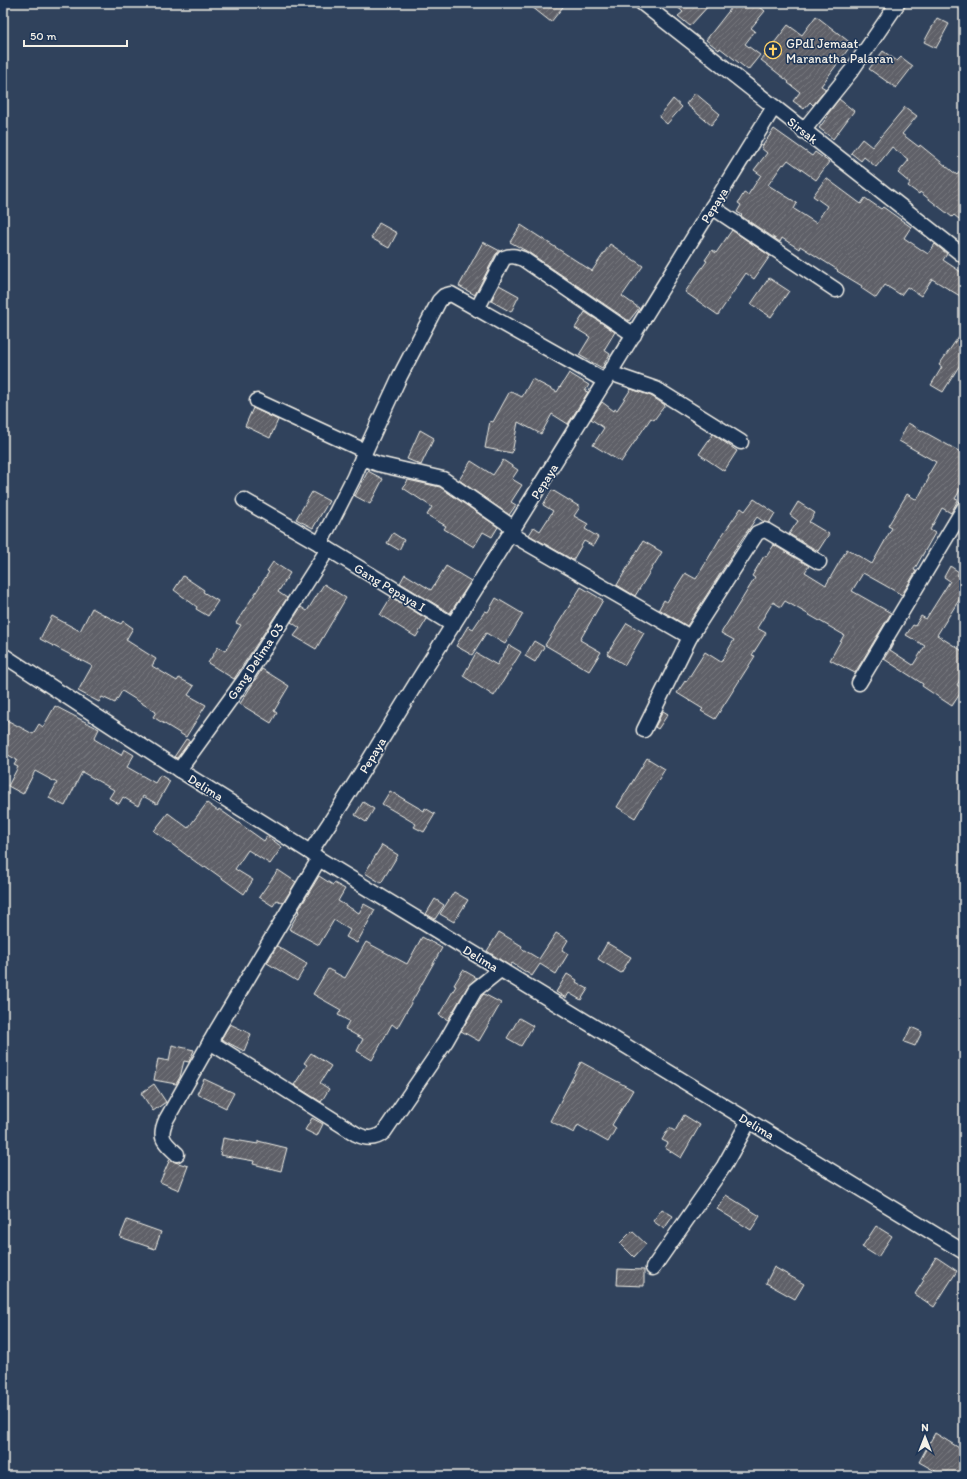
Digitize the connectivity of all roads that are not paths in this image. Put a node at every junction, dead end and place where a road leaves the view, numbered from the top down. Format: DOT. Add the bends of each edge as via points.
graph roads {
  1 [pos="898,3"];
  2 [pos="646,4"];
  3 [pos="774,107"];
  4 [pos="803,131"];
  5 [pos="712,207"];
  6 [pos="964,256"];
  7 [pos="836,290"];
  8 [pos="477,309"];
  9 [pos="634,335"];
  10 [pos="608,377"];
  11 [pos="257,401"];
  12 [pos="740,442"];
  13 [pos="363,454"];
  14 [pos="244,500"];
  15 [pos="964,508"];
  16 [pos="512,531"];
  17 [pos="324,546"];
  18 [pos="819,562"];
  19 [pos="453,625"];
  20 [pos="690,637"];
  21 [pos="3,655"];
  22 [pos="859,683"];
  23 [pos="644,730"];
  24 [pos="178,770"];
  25 [pos="315,856"];
  26 [pos="500,970"];
  27 [pos="210,1042"];
  28 [pos="749,1121"];
  29 [pos="177,1154"];
  30 [pos="964,1252"];
  31 [pos="653,1268"];
  1 -- 4 [label="street" via="852,70"];
  2 -- 3 [label="street, Sirsak"];
  3 -- 4 [label="street, Sirsak"];
  3 -- 5 [label="street, Pepaya"];
  4 -- 6 [label="street, Sirsak"];
  5 -- 7 [label="street"];
  5 -- 9 [label="street, Pepaya"];
  8 -- 9 [label="street" via="504,258 514,256 523,259"];
  8 -- 10 [label="street"];
  8 -- 13 [label="street, Gang Delima 03" via="452,294 444,296 439,301"];
  9 -- 10 [label="street, Pepaya"];
  10 -- 12 [label="street" via="656,389"];
  10 -- 16 [label="street, Pepaya"];
  11 -- 13 [label="street"];
  13 -- 16 [label="street" via="378,464 443,479"];
  13 -- 17 [label="street, Gang Delima 03"];
  14 -- 17 [label="street, Gang Pepaya I"];
  15 -- 22 [label="street"];
  16 -- 19 [label="street, Pepaya"];
  16 -- 20 [label="street"];
  17 -- 19 [label="street, Gang Pepaya I"];
  17 -- 24 [label="street, Gang Delima 03" via="245,679"];
  18 -- 20 [label="street" via="767,531 760,530"];
  19 -- 25 [label="street, Pepaya" via="338,812"];
  20 -- 23 [label="street"];
  21 -- 24 [label="street, Delima"];
  24 -- 25 [label="street, Delima"];
  25 -- 26 [label="street, Delima"];
  25 -- 27 [label="street, Pepaya"];
  26 -- 27 [label="street" via="475,990 446,1041 380,1137 370,1139 356,1134"];
  26 -- 28 [label="street, Delima"];
  27 -- 29 [label="street, Pepaya" via="162,1128 165,1143"];
  28 -- 30 [label="street, Delima"];
  28 -- 31 [label="street" via="724,1166"];
}
